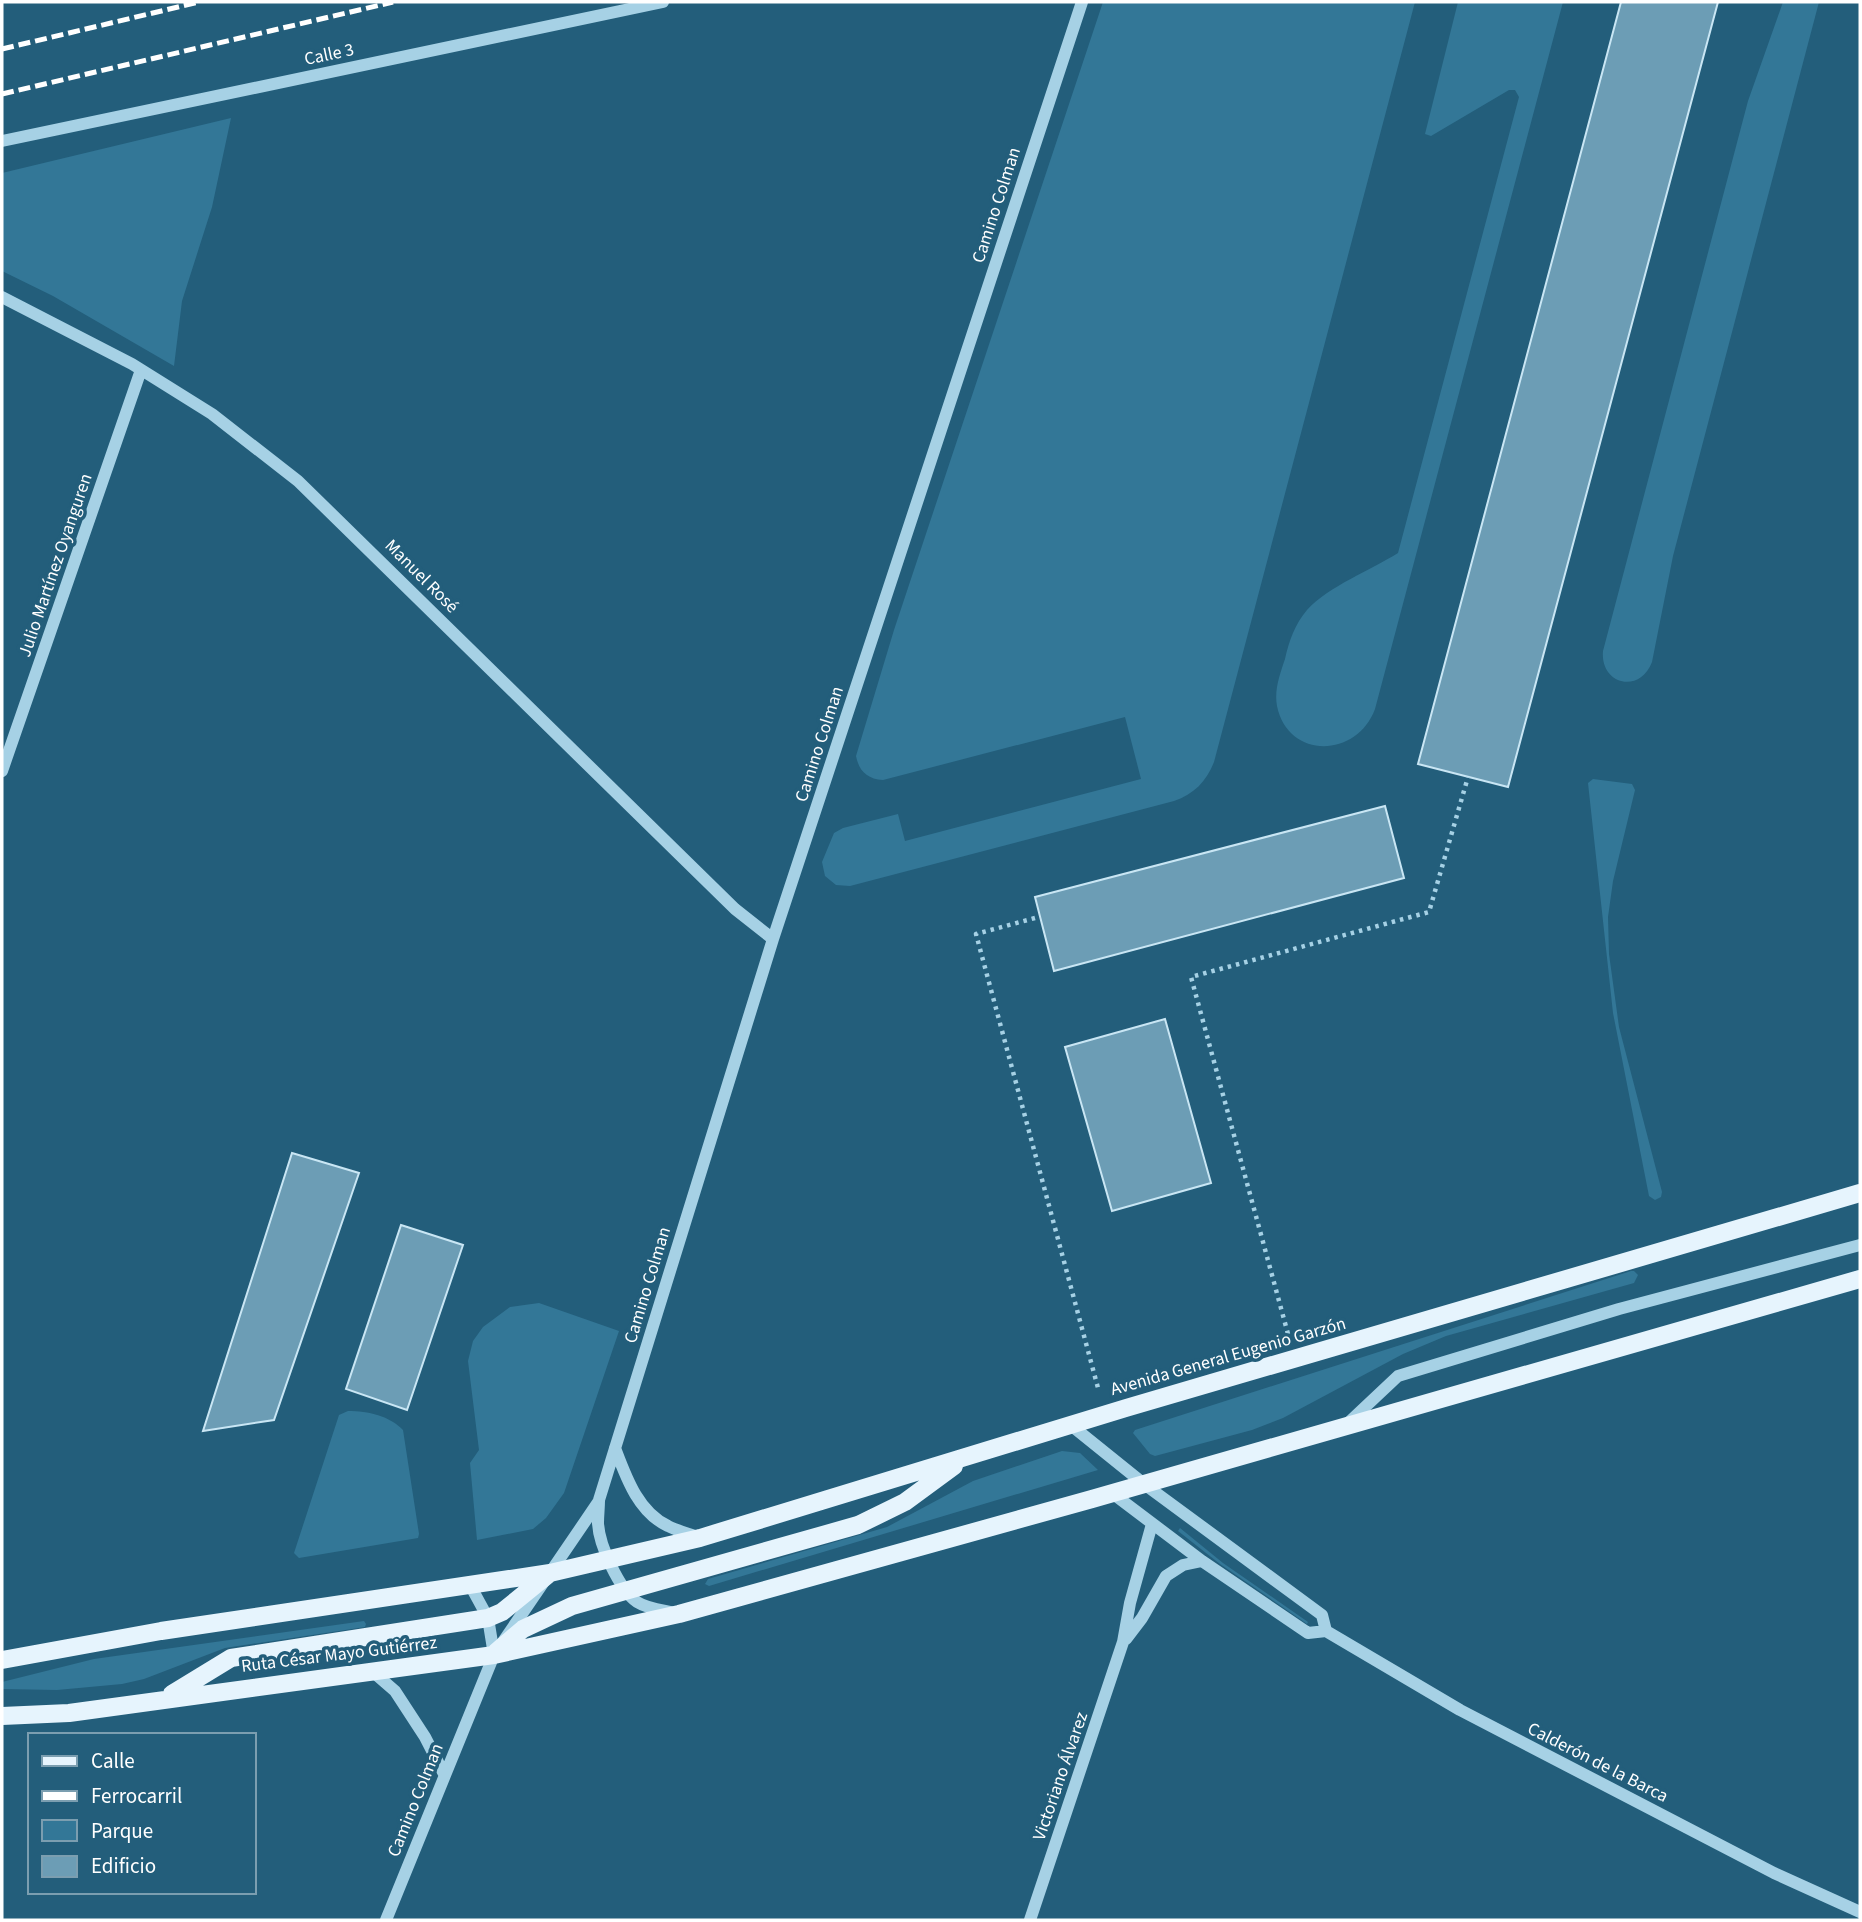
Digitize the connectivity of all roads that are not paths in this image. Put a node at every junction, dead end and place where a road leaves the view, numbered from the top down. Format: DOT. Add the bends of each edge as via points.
graph roads {
  1 [pos="663,2"];
  2 [pos="1082,2"];
  3 [pos="2,141"];
  4 [pos="2,297"];
  5 [pos="141,370"];
  6 [pos="2,771"];
  7 [pos="773,939"];
  8 [pos="1860,1193"];
  9 [pos="1860,1245"];
  10 [pos="1860,1279"];
  11 [pos="1347,1424"];
  12 [pos="1072,1426"];
  13 [pos="615,1448"];
  14 [pos="964,1458"];
  15 [pos="1143,1484"];
  16 [pos="1112,1493"];
  17 [pos="599,1500"];
  18 [pos="1152,1524"];
  19 [pos="700,1538"];
  20 [pos="609,1560"];
  21 [pos="1202,1561"];
  22 [pos="550,1573"];
  23 [pos="470,1585"];
  24 [pos="625,1589"];
  25 [pos="679,1614"];
  26 [pos="488,1618"];
  27 [pos="1326,1631"];
  28 [pos="1123,1642"];
  29 [pos="494,1655"];
  30 [pos="2,1660"];
  31 [pos="372,1671"];
  32 [pos="163,1699"];
  33 [pos="2,1716"];
  34 [pos="444,1774"];
  35 [pos="1860,1912"];
  36 [pos="386,1920"];
  37 [pos="1030,1920"];
  1 -- 3 [label="street, Calle 3"];
  2 -- 7 [label="street, Camino Colman"];
  4 -- 5 [label="street, Manuel Rosé"];
  5 -- 6 [label="street, Julio Martínez Oyanguren"];
  5 -- 7 [label="street, Manuel Rosé" via="212,414 298,481 735,909"];
  7 -- 13 [label="street, Camino Colman"];
  8 -- 12 [label="main road, Avenida General Eugenio Garzón"];
  9 -- 11 [label="street" via="1398,1376"];
  10 -- 11 [label="main road"];
  11 -- 15 [label="main road"];
  12 -- 14 [label="main road, Avenida General Eugenio Garzón"];
  12 -- 15 [label="street, Calderón de la Barca"];
  13 -- 17 [label="street, Camino Colman"];
  13 -- 19 [label="street" via="630,1487 649,1512 666,1525"];
  14 -- 19 [label="main road, Avenida General Eugenio Garzón"];
  14 -- 24 [label="main road" via="905,1502 858,1525"];
  15 -- 16 [label="main road"];
  15 -- 27 [label="street, Calderón de la Barca" via="1322,1615"];
  16 -- 18 [label="street, Calderón de la Barca"];
  16 -- 25 [label="main road"];
  17 -- 20 [label="street, Camino Colman" via="598,1524"];
  17 -- 22 [label="street, Camino Colman"];
  18 -- 21 [label="street, Calderón de la Barca"];
  18 -- 28 [label="street, Victoriano Álvarez"];
  19 -- 20 [label="main road, Avenida General Eugenio Garzón"];
  20 -- 22 [label="main road"];
  20 -- 24 [label="street, Camino Colman"];
  21 -- 27 [label="street, Calderón de la Barca" via="1308,1633"];
  21 -- 28 [label="street, Victoriano Álvarez" via="1182,1565 1166,1576"];
  22 -- 23 [label="main road"];
  22 -- 26 [label="main road"];
  22 -- 29 [label="street, Camino Colman"];
  23 -- 26 [label="street"];
  23 -- 30 [label="main road"];
  24 -- 25 [label="street, Camino Colman" via="649,1608"];
  24 -- 29 [label="main road" via="547,1616 523,1629"];
  25 -- 29 [label="main road, Ruta César Mayo Gutiérrez"];
  26 -- 29 [label="street"];
  26 -- 32 [label="main road" via="231,1658"];
  27 -- 35 [label="street, Calderón de la Barca" via="1460,1710"];
  28 -- 37 [label="street, Victoriano Álvarez"];
  29 -- 31 [label="main road, Ruta César Mayo Gutiérrez"];
  29 -- 34 [label="street, Camino Colman"];
  31 -- 32 [label="main road, Ruta César Mayo Gutiérrez"];
  31 -- 34 [label="street" via="395,1691"];
  32 -- 33 [label="main road, Ruta César Mayo Gutiérrez" via="69,1713"];
  34 -- 36 [label="street, Camino Colman"];
}
